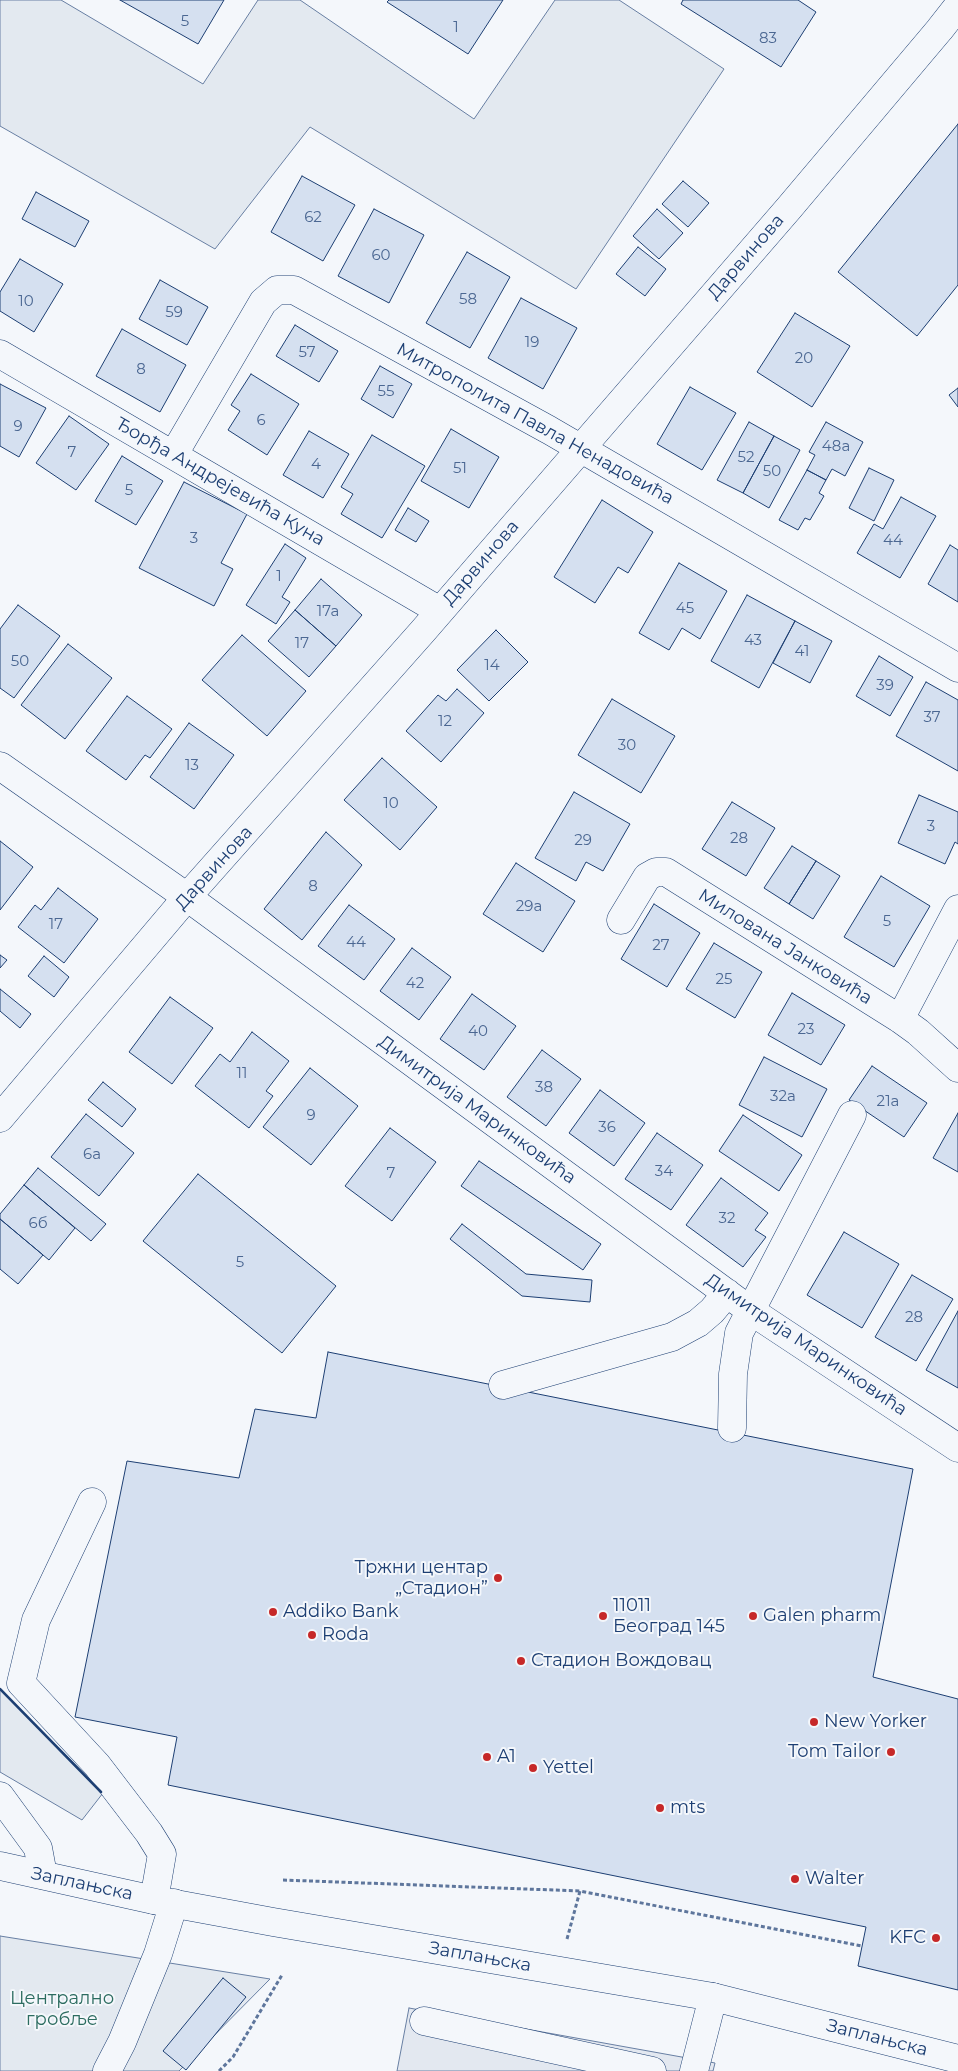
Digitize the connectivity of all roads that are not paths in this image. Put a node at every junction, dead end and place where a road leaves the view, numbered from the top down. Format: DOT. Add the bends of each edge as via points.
graph roads {
  1 [pos="958,6"];
  2 [pos="0,354"];
  3 [pos="579,448"];
  4 [pos="174,454"];
  5 [pos="440,611"];
  6 [pos="958,668"];
  7 [pos="0,766"];
  8 [pos="187,897"];
  9 [pos="958,908"];
  10 [pos="621,920"];
  11 [pos="900,1019"];
  12 [pos="958,1068"];
  13 [pos="852,1115"];
  14 [pos="0,1118"];
  15 [pos="727,1293"];
  16 [pos="752,1311"];
  17 [pos="503,1385"];
  18 [pos="732,1428"];
  19 [pos="958,1448"];
  20 [pos="92,1502"];
  21 [pos="0,1796"];
  22 [pos="0,1866"];
  23 [pos="43,1876"];
  24 [pos="164,1902"];
  25 [pos="713,1997"];
  26 [pos="424,2021"];
  27 [pos="958,2059"];
  28 [pos="107,2071"];
  29 [pos="652,2071"];
  30 [pos="694,2071"];
  1 -- 3 [label="street, Дарвинова" via="789,208"];
  2 -- 4 [label="street, Ђорђа Андрејевића Куна"];
  3 -- 4 [label="street, Митрополита Павла Ненадовића" via="294,290 285,289 277,290 263,302"];
  3 -- 5 [label="street, Дарвинова"];
  3 -- 6 [label="street, Митрополита Павла Ненадовића"];
  4 -- 5 [label="street, Ђорђа Андрејевића Куна"];
  5 -- 8 [label="street, Дарвинова"];
  7 -- 8 [label="street, Димитрија Маринковића"];
  8 -- 14 [label="street, Дарвинова"];
  8 -- 15 [label="street, Димитрија Маринковића"];
  9 -- 11 [label="street"];
  10 -- 11 [label="street, Милована Јанковића" via="647,877 656,872 666,872"];
  11 -- 12 [label="street, Милована Јанковића"];
  13 -- 16 [label="street"];
  15 -- 16 [label="street, Димитрија Маринковића"];
  15 -- 17 [label="street" via="698,1323 672,1337"];
  16 -- 18 [label="street" via="739,1333 735,1350"];
  16 -- 19 [label="street, Димитрија Маринковића"];
  20 -- 24 [label="street" via="36,1620 21,1683 97,1765 150,1833 162,1854"];
  21 -- 23 [label="street" via="38,1848"];
  22 -- 23 [label="street, Заплањска"];
  23 -- 24 [label="street, Заплањска"];
  24 -- 25 [label="street, Заплањска"];
  24 -- 28 [label="street" via="154,1963"];
  25 -- 27 [label="street, Заплањска"];
  25 -- 30 [label="street"];
  26 -- 29 [label="street"];
}
